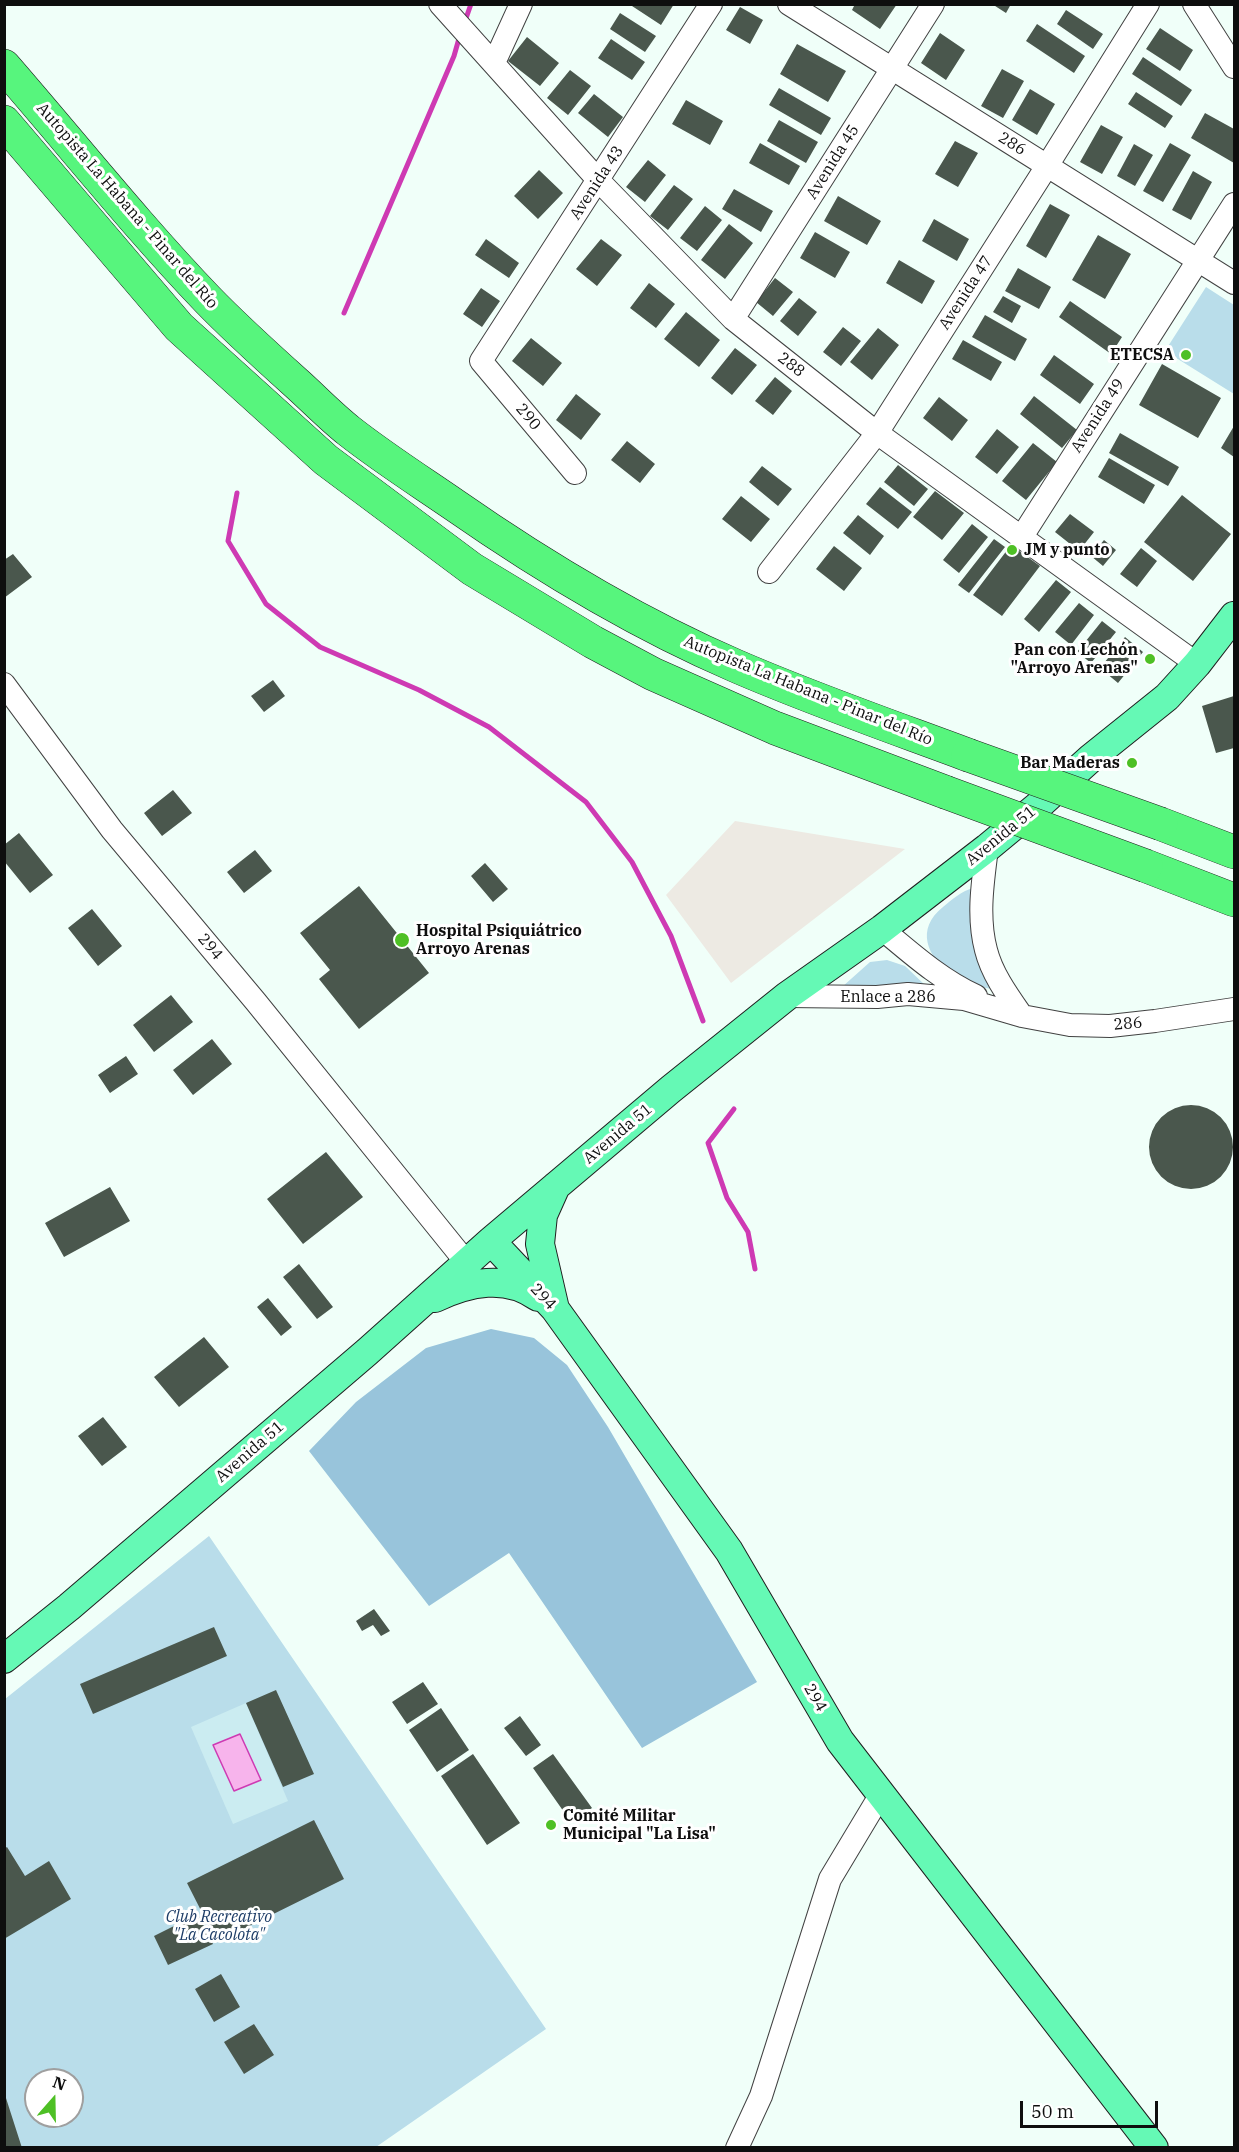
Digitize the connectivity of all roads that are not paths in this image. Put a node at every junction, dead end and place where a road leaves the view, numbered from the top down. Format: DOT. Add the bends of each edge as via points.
graph roads {
  1 [pos="521,4"];
  2 [pos="711,4"];
  3 [pos="789,4"];
  4 [pos="933,4"];
  5 [pos="1148,4"];
  6 [pos="1194,4"];
  7 [pos="440,5"];
  8 [pos="494,63"];
  9 [pos="4,66"];
  10 [pos="1234,67"];
  11 [pos="892,69"];
  12 [pos="4,122"];
  13 [pos="1047,166"];
  14 [pos="599,180"];
  15 [pos="1234,204"];
  16 [pos="1198,260"];
  17 [pos="1234,283"];
  18 [pos="733,319"];
  19 [pos="481,361"];
  20 [pos="877,433"];
  21 [pos="575,473"];
  22 [pos="1021,538"];
  23 [pos="769,572"];
  24 [pos="1234,616"];
  25 [pos="1197,664"];
  26 [pos="4,684"];
  27 [pos="1167,827"];
  28 [pos="987,848"];
  29 [pos="1234,852"];
  30 [pos="1153,869"];
  31 [pos="1234,900"];
  32 [pos="882,929"];
  33 [pos="787,996"];
  34 [pos="1234,1009"];
  35 [pos="1022,1016"];
  36 [pos="556,1186"];
  37 [pos="491,1241"];
  38 [pos="466,1262"];
  39 [pos="415,1308"];
  40 [pos="555,1309"];
  41 [pos="4,1659"];
  42 [pos="881,1794"];
  43 [pos="737,2148"];
  44 [pos="1154,2148"];
  1 -- 8 [label="street"];
  2 -- 14 [label="street, Avenida 43"];
  3 -- 11 [label="street, 286"];
  4 -- 11 [label="street, Avenida 45"];
  5 -- 13 [label="street, Avenida 47"];
  6 -- 10 [label="street"];
  7 -- 8 [label="street, 288"];
  8 -- 14 [label="street, 288"];
  9 -- 27 [label="highway, Autopista La Habana - Pinar del Río, bridge" via="169,258 256,347 348,430 496,534 611,605 746,670"];
  11 -- 13 [label="street, 286"];
  11 -- 18 [label="street, Avenida 45"];
  12 -- 30 [label="highway, bridge" via="179,327 326,460 472,569 653,674 775,728"];
  13 -- 16 [label="street, 286"];
  13 -- 20 [label="street, Avenida 47"];
  14 -- 18 [label="street, 288"];
  14 -- 19 [label="street, Avenida 43"];
  15 -- 16 [label="street, Avenida 49"];
  16 -- 17 [label="street, 286"];
  16 -- 22 [label="street, Avenida 49"];
  18 -- 20 [label="street, 288"];
  19 -- 21 [label="street, 290"];
  20 -- 22 [label="street, 288"];
  20 -- 23 [label="street, Avenida 47"];
  22 -- 25 [label="street, 288"];
  24 -- 25 [label="main road, Avenida 51"];
  25 -- 28 [label="main road, Avenida 51" via="1167,697"];
  26 -- 38 [label="street, 294" via="112,830"];
  27 -- 29 [label="highway, Autopista La Habana - Pinar del Río"];
  27 -- 30 [label="highway"];
  28 -- 32 [label="main road, Avenida 51"];
  28 -- 35 [label="street" via="981,895 986,952"];
  30 -- 31 [label="highway"];
  32 -- 33 [label="main road, Avenida 51"];
  32 -- 35 [label="street, Enlace a 286" via="956,987"];
  33 -- 35 [label="street, Enlace a 286" via="929,995 964,999"];
  33 -- 36 [label="main road, Avenida 51"];
  34 -- 35 [label="street, 286" via="1110,1026 1070,1026"];
  36 -- 37 [label="main road, Avenida 51"];
  36 -- 40 [label="main road" via="543,1215 540,1244"];
  37 -- 38 [label="main road, Avenida 51"];
  37 -- 40 [label="main road, 294"];
  38 -- 39 [label="main road, Avenida 51"];
  39 -- 40 [label="main road" via="458,1287 488,1281 525,1287"];
  39 -- 41 [label="main road, Avenida 51" via="79,1599"];
  40 -- 42 [label="main road, 294" via="729,1551 840,1741"];
  42 -- 43 [label="street" via="830,1880 761,2096"];
  42 -- 44 [label="main road, 294"];
}
